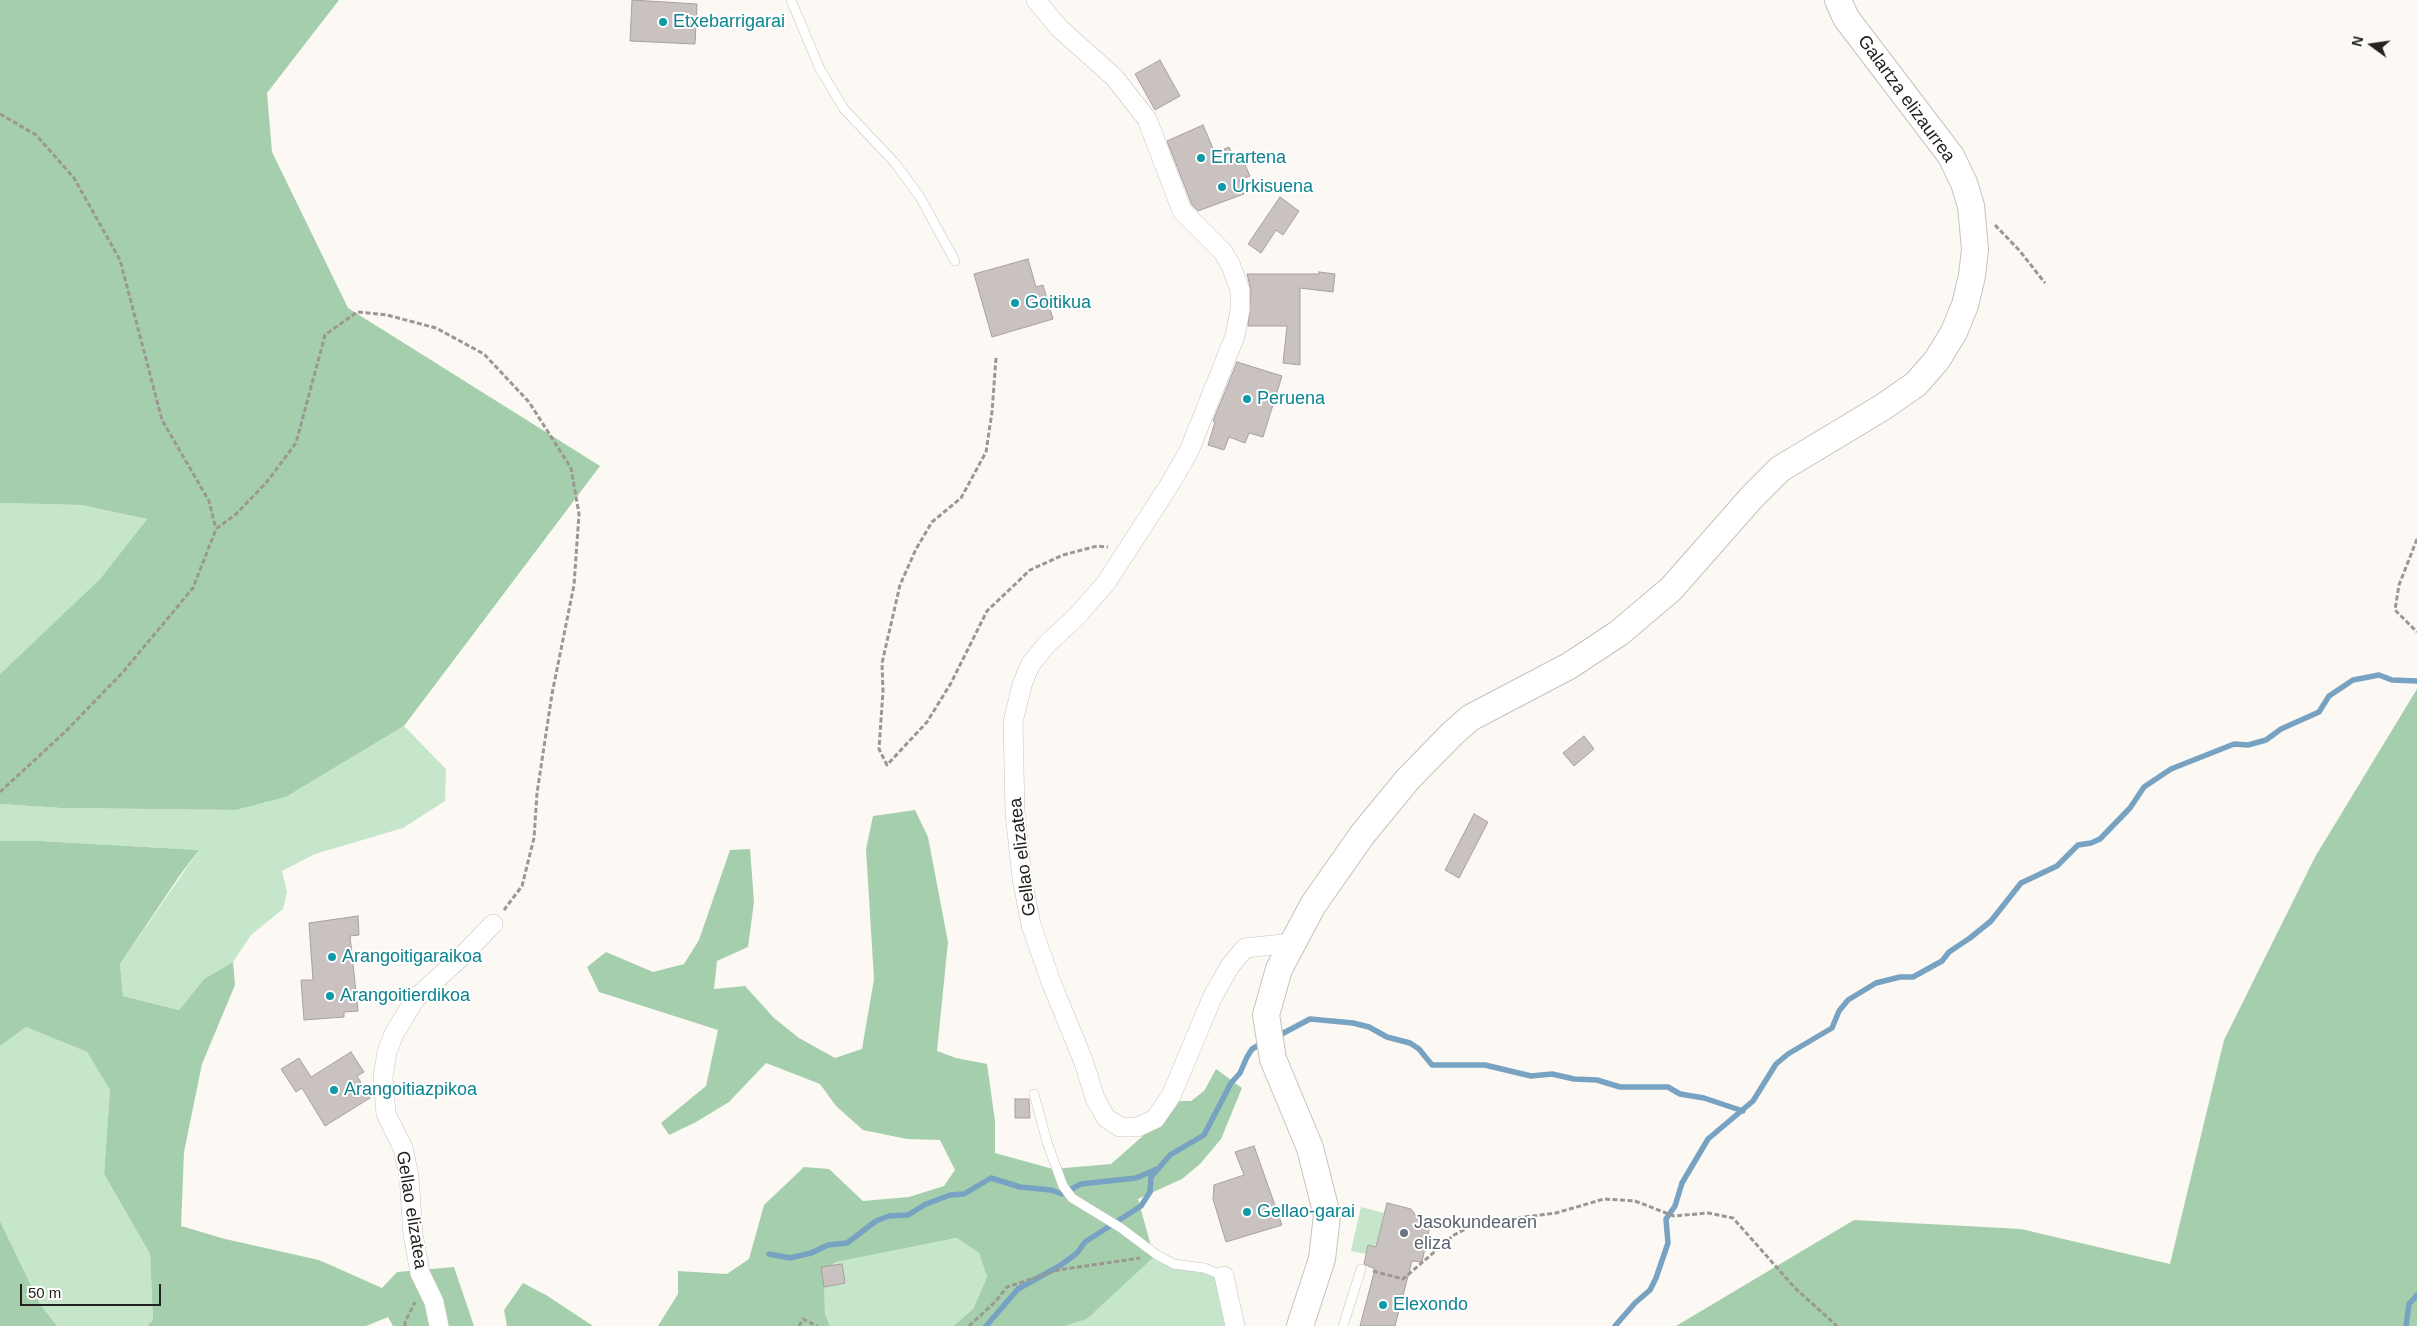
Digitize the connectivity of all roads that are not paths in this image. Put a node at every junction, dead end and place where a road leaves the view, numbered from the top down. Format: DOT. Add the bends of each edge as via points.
graph roads {
  1 [pos="791,0"];
  2 [pos="1036,0"];
  3 [pos="1838,0"];
  4 [pos="955,261"];
  5 [pos="493,924"];
  6 [pos="1292,943"];
  7 [pos="1034,1094"];
  8 [pos="1361,1269"];
  9 [pos="1224,1276"];
  10 [pos="439,1326"];
  11 [pos="1235,1326"];
  12 [pos="1300,1326"];
  13 [pos="1344,1326"];
  1 -- 4 [label="lane" via="820,69 844,109 895,163 920,198"];
  2 -- 6 [label="street, Gellao elizatea" via="1059,28 1114,77 1147,119 1182,211 1223,252 1240,290 1235,336 1201,426 1183,462 1106,583 1030,666 1013,722 1015,813 1031,925 1095,1098 1106,1118 1120,1127 1138,1127 1155,1119 1171,1096 1213,996 1230,966 1245,948"];
  3 -- 6 [label="street, Galartza elizaurrea" via="1846,18 1951,156 1964,183 1971,206 1975,249 1966,305 1954,332 1937,360 1916,384 1780,469 1671,589 1618,633 1569,666 1470,718 1452,734 1408,779 1362,835 1313,905"];
  5 -- 10 [label="street, Gellao elizatea" via="415,999 394,1034 383,1077 386,1114 403,1148 409,1176 420,1273 434,1302"];
  6 -- 12 [label="street, Galartza elizaurrea" via="1279,969 1266,1015 1273,1059 1310,1148 1327,1214 1322,1259"];
  7 -- 9 [label="lane" via="1046,1142 1063,1186 1072,1198 1174,1264 1204,1268"];
  8 -- 13 [label="lane"];
  9 -- 11 [label="street"];
}
